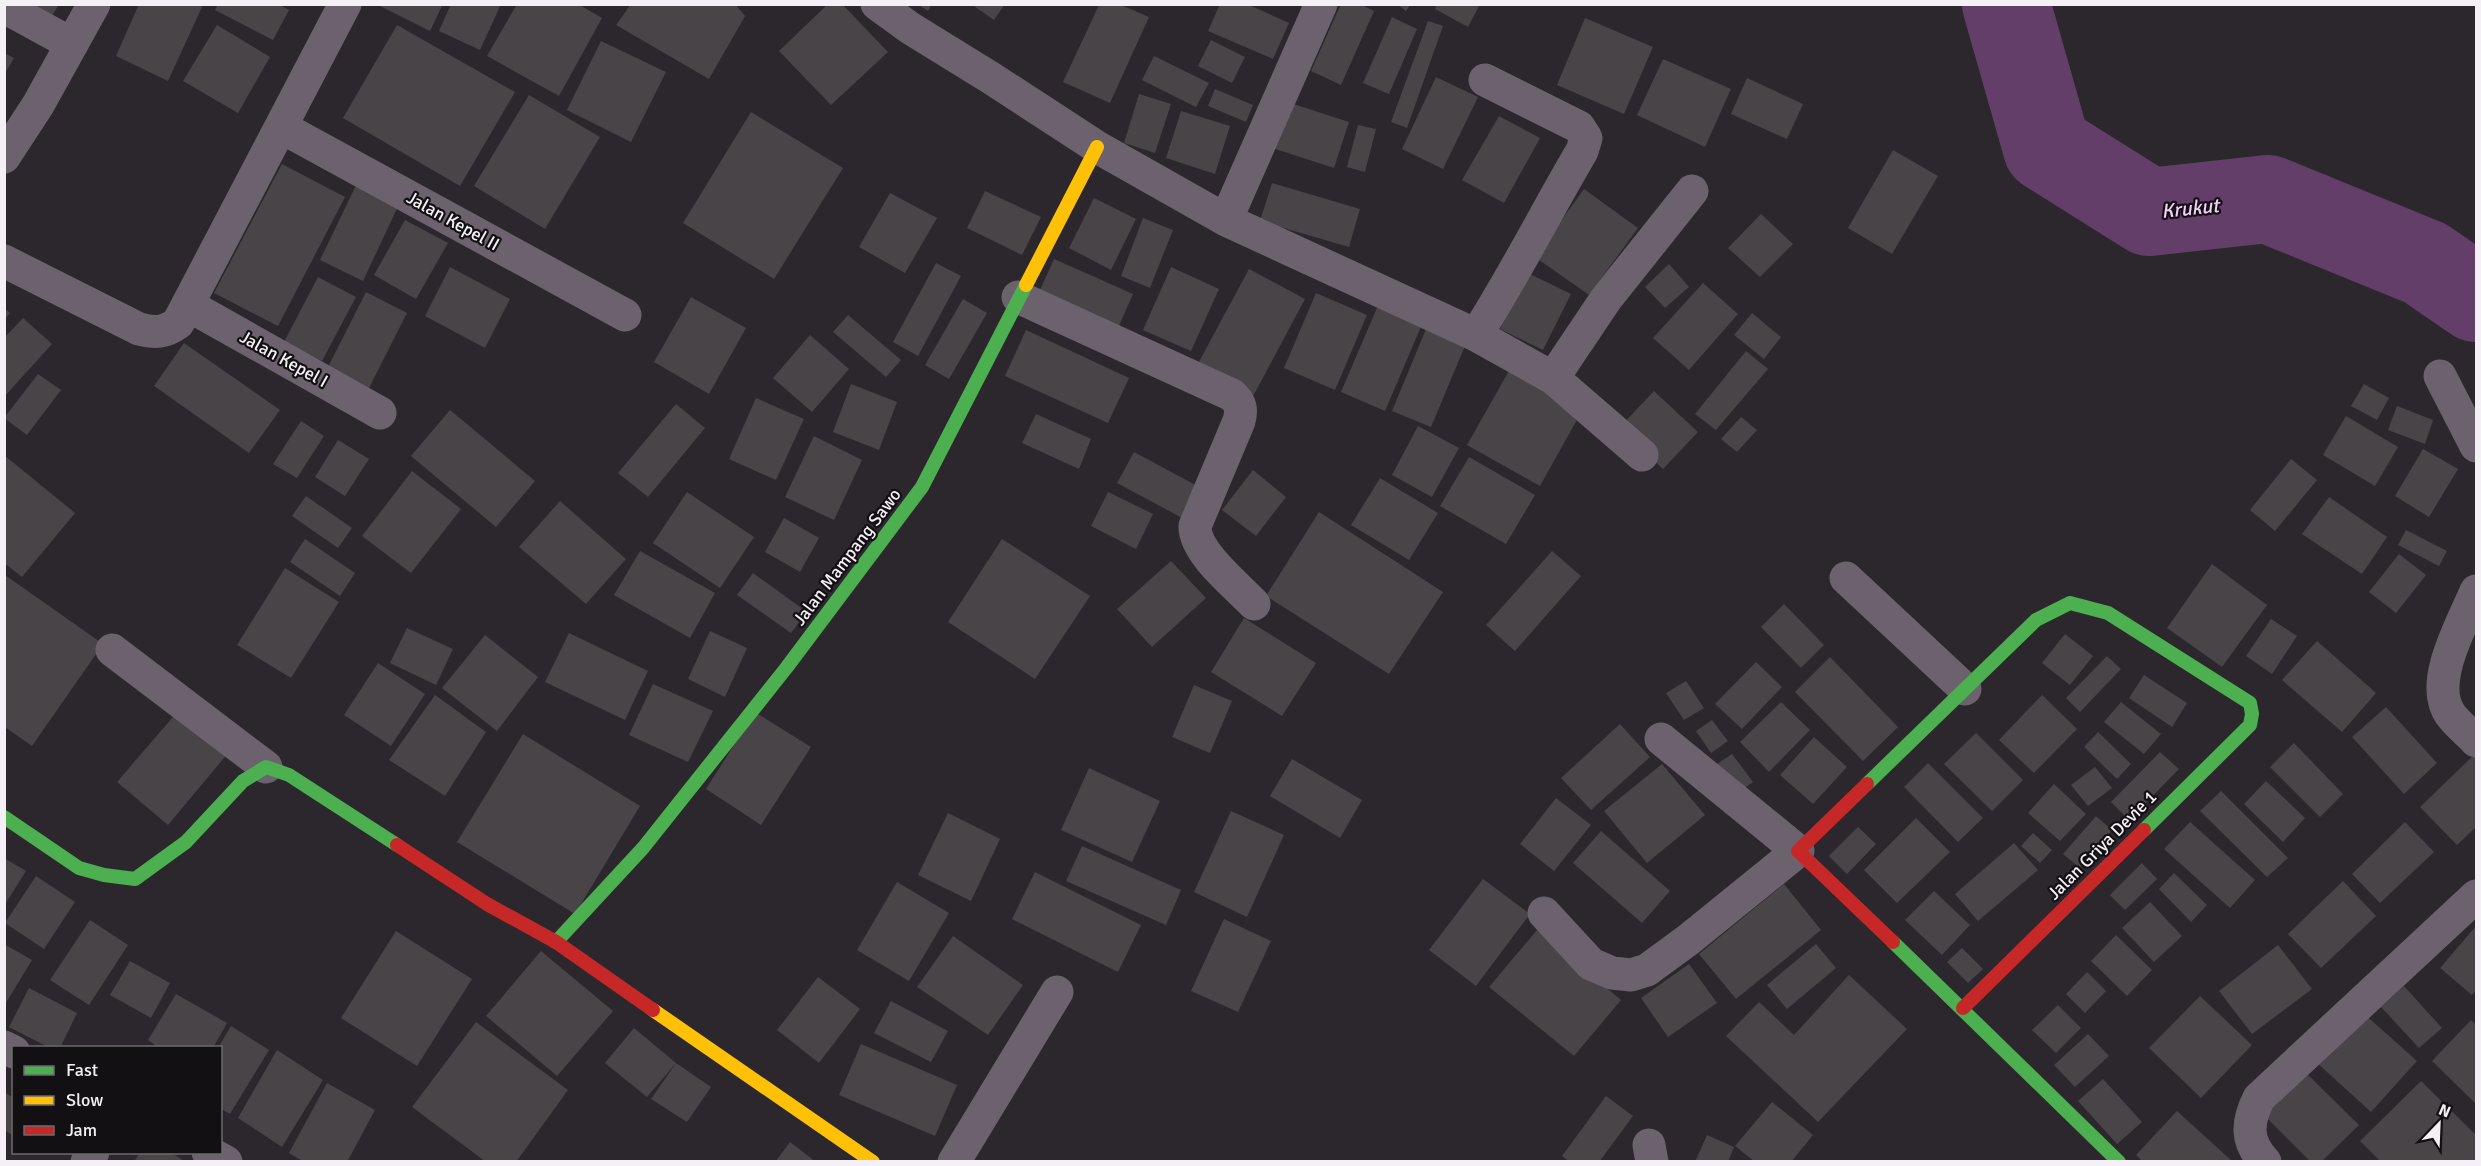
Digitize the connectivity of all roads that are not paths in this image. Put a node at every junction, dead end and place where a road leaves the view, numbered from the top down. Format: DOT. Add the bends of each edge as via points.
graph roads {
  1 [pos="94,4"];
  2 [pos="345,4"];
  3 [pos="877,4"];
  4 [pos="1321,4"];
  5 [pos="4,7"];
  6 [pos="72,44"];
  7 [pos="1485,80"];
  8 [pos="281,127"];
  9 [pos="1097,147"];
  10 [pos="4,157"];
  11 [pos="1692,191"];
  12 [pos="1226,220"];
  13 [pos="4,261"];
  14 [pos="1018,297"];
  15 [pos="188,305"];
  16 [pos="625,315"];
  17 [pos="1476,335"];
  18 [pos="2440,376"];
  19 [pos="1553,378"];
  20 [pos="380,413"];
  21 [pos="2476,446"];
  22 [pos="1642,455"];
  23 [pos="1846,578"];
  24 [pos="2476,591"];
  25 [pos="1254,604"];
  26 [pos="112,650"];
  27 [pos="1965,689"];
  28 [pos="1661,740"];
  29 [pos="2476,741"];
  30 [pos="266,767"];
  31 [pos="4,818"];
  32 [pos="1798,851"];
  33 [pos="2476,896"];
  34 [pos="1544,913"];
  35 [pos="556,942"];
  36 [pos="1057,992"];
  37 [pos="1963,1008"];
  38 [pos="212,1154"];
  39 [pos="226,1161"];
  40 [pos="873,1161"];
  41 [pos="954,1161"];
  42 [pos="2119,1161"];
  43 [pos="2265,1161"];
  1 -- 6 [label="street"];
  2 -- 8 [label="street"];
  3 -- 9 [label="street"];
  4 -- 12 [label="street"];
  5 -- 6 [label="street"];
  6 -- 10 [label="street"];
  7 -- 17 [label="street" via="1579,127 1586,138 1506,289"];
  8 -- 15 [label="street"];
  8 -- 16 [label="street, Jalan Kepel II"];
  9 -- 12 [label="street"];
  9 -- 14 [label="street, Jalan Mampang Sawo"];
  11 -- 19 [label="street" via="1606,299"];
  12 -- 17 [label="street"];
  13 -- 15 [label="street" via="139,329 155,333 178,323"];
  14 -- 25 [label="street" via="1237,400 1239,421 1195,526 1195,535 1205,552"];
  14 -- 35 [label="street, Jalan Mampang Sawo" via="922,488 643,848"];
  15 -- 20 [label="street, Jalan Kepel I"];
  17 -- 19 [label="street"];
  18 -- 21 [label="street"];
  19 -- 22 [label="street"];
  23 -- 27 [label="street"];
  24 -- 29 [label="street" via="2442,684 2450,714"];
  26 -- 30 [label="street"];
  27 -- 32 [label="street"];
  27 -- 37 [label="street, Jalan Griya Devie 1" via="2036,620 2070,603 2108,613 2250,703 2252,714 2250,725"];
  28 -- 32 [label="street"];
  30 -- 31 [label="street" via="243,782 186,842 135,879 79,868"];
  30 -- 35 [label="street" via="289,775 487,904"];
  32 -- 34 [label="street" via="1688,940 1647,970 1631,975 1612,973 1591,964"];
  32 -- 37 [label="street"];
  33 -- 43 [label="street" via="2259,1098 2250,1115 2249,1134"];
  35 -- 40 [label="street"];
  36 -- 41 [label="street"];
  37 -- 42 [label="street"];
  38 -- 39 [label="street"];
}
